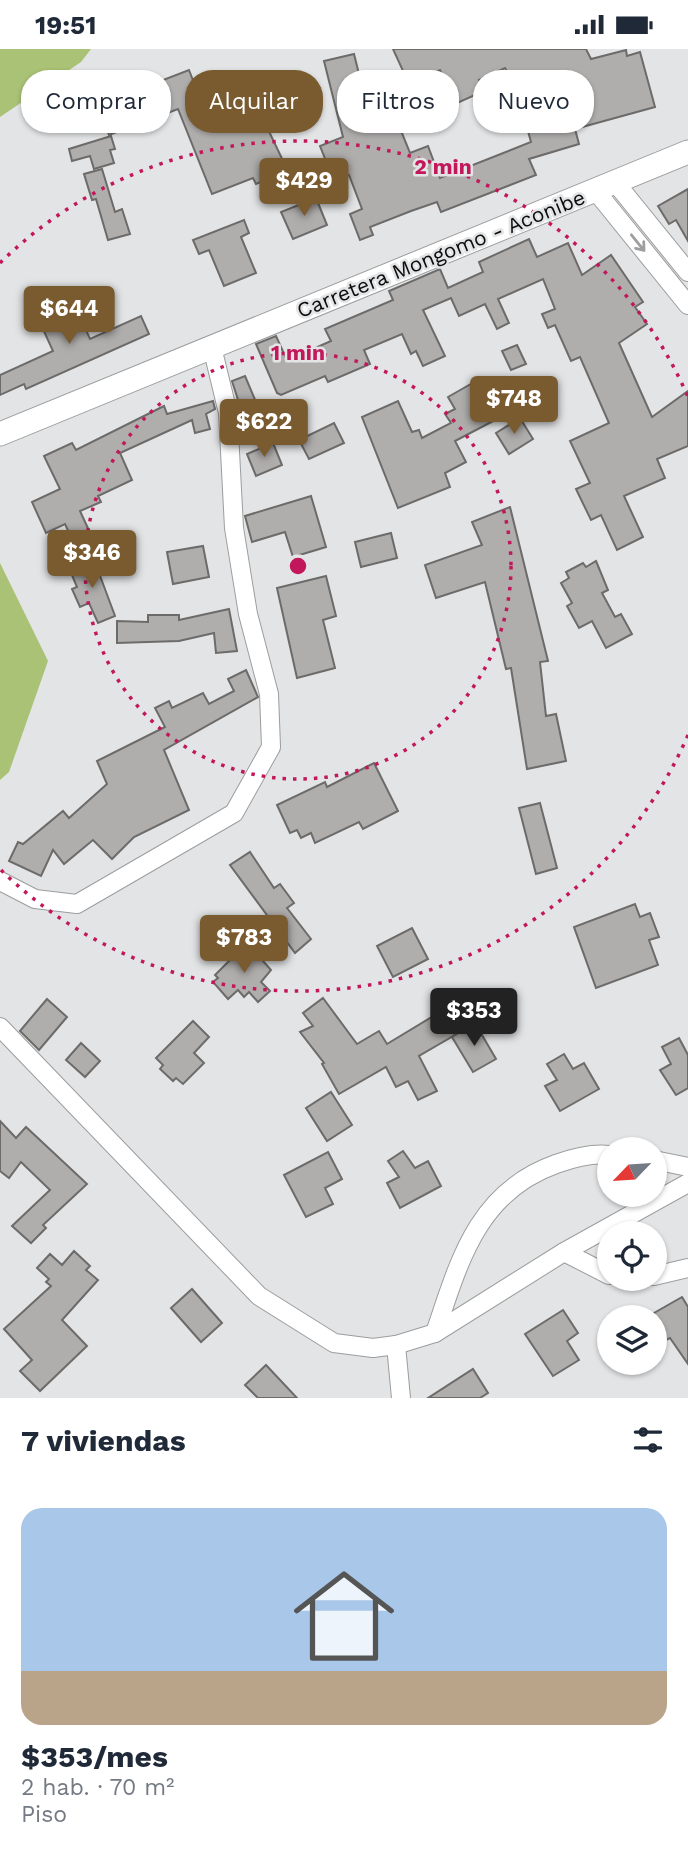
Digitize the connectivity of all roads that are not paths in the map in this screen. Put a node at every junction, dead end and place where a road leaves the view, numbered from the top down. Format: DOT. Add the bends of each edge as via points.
graph roads {
  1 [pos="688,152"];
  2 [pos="605,186"];
  3 [pos="688,272"];
  4 [pos="688,305"];
  5 [pos="212,347"];
  6 [pos="0,434"];
  7 [pos="0,881"];
  8 [pos="0,1027"];
  9 [pos="597,1156"];
  10 [pos="667,1163"];
  11 [pos="688,1167"];
  12 [pos="688,1183"];
  13 [pos="564,1252"];
  14 [pos="688,1268"];
  15 [pos="597,1269"];
  16 [pos="667,1273"];
  17 [pos="435,1333"];
  18 [pos="396,1345"];
  19 [pos="401,1398"];
  1 -- 2 [label="main road, Carretera Mongomo - Aconibe"];
  2 -- 3 [label="street"];
  2 -- 4 [label="street, one-way"];
  2 -- 5 [label="main road, Carretera Mongomo - Aconibe"];
  5 -- 6 [label="main road, Carretera Mongomo - Aconibe"];
  5 -- 7 [label="street" via="228,413 234,527 248,614 269,694 271,747 234,813 77,904 35,899"];
  8 -- 18 [label="street" via="258,1296 334,1343 373,1349"];
  9 -- 17 [label="street" via="543,1168 492,1205 459,1260"];
  10 -- 11 [label="street"];
  12 -- 13 [label="street"];
  13 -- 15 [label="street"];
  13 -- 17 [label="street"];
  14 -- 16 [label="street"];
  17 -- 18 [label="street"];
  18 -- 19 [label="street"];
}
